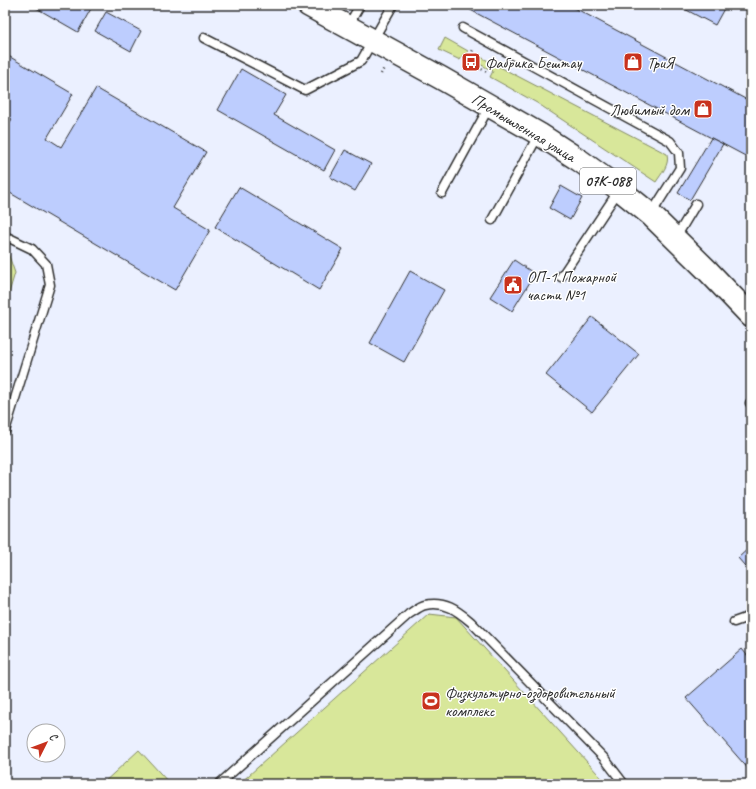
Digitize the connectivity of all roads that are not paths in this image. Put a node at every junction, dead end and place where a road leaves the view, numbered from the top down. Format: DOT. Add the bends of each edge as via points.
graph roads {
  1 [pos="308,5"];
  2 [pos="360,5"];
  3 [pos="393,5"];
  4 [pos="348,27"];
  5 [pos="463,28"];
  6 [pos="204,38"];
  7 [pos="373,41"];
  8 [pos="490,106"];
  9 [pos="539,134"];
  10 [pos="619,190"];
  11 [pos="442,193"];
  12 [pos="696,204"];
  13 [pos="651,215"];
  14 [pos="492,220"];
  15 [pos="5,236"];
  16 [pos="673,237"];
  17 [pos="561,277"];
  18 [pos="751,316"];
  19 [pos="5,431"];
  20 [pos="751,618"];
  21 [pos="734,622"];
  22 [pos="219,784"];
  23 [pos="624,784"];
  1 -- 4 [label="main road, Промышленная улица / 07К-088"];
  2 -- 4 [label="lane"];
  3 -- 7 [label="lane"];
  4 -- 7 [label="main road, Промышленная улица / 07К-088"];
  5 -- 13 [label="lane" via="670,141 679,153 680,168"];
  6 -- 7 [label="lane" via="305,90 362,61"];
  7 -- 8 [label="main road, Промышленная улица / 07К-088"];
  8 -- 9 [label="main road, Промышленная улица / 07К-088"];
  8 -- 11 [label="lane"];
  9 -- 10 [label="main road, Промышленная улица / 07К-088" via="580,160"];
  9 -- 14 [label="lane"];
  10 -- 13 [label="main road, Промышленная улица / 07К-088"];
  10 -- 17 [label="lane"];
  12 -- 16 [label="lane"];
  13 -- 16 [label="main road, Промышленная улица / 07К-088"];
  15 -- 19 [label="lane" via="32,249 46,264 50,285"];
  16 -- 18 [label="main road, Промышленная улица / 07К-088"];
  20 -- 21 [label="lane"];
  22 -- 23 [label="lane" via="409,614 424,605 442,604 458,611 471,622 604,758"];
}
